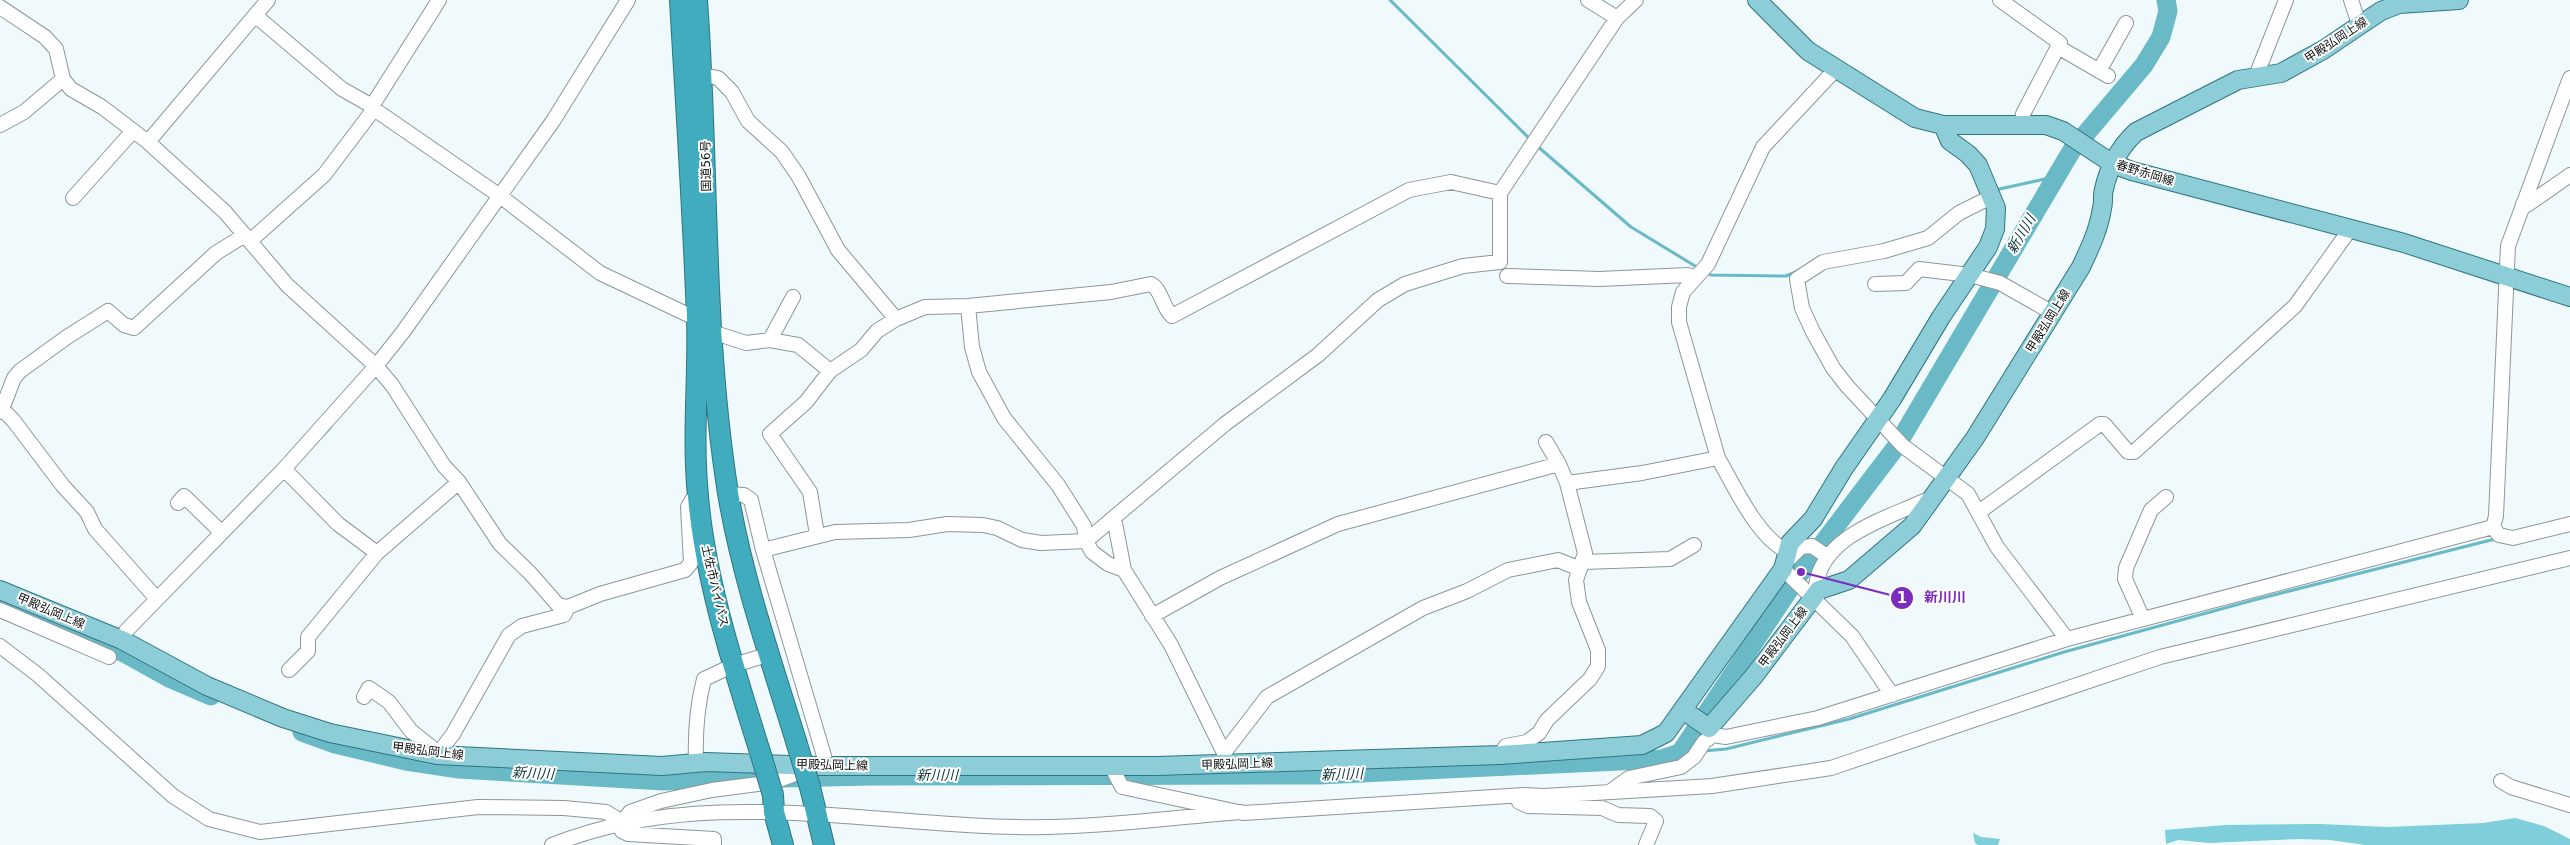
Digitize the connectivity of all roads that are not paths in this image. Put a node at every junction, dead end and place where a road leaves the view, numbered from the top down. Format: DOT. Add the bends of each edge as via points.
graph roads {
  1 [pos="268,0"];
  2 [pos="439,0"];
  3 [pos="628,0"];
  4 [pos="680,0"];
  5 [pos="697,0"];
  6 [pos="1588,0"];
  7 [pos="1636,0"];
  8 [pos="1757,0"];
  9 [pos="2000,0"];
  10 [pos="2286,0"];
  11 [pos="2351,0"];
  12 [pos="2459,0"];
  13 [pos="0,8"];
  14 [pos="256,16"];
  15 [pos="1617,18"];
  16 [pos="2126,23"];
  17 [pos="2359,24"];
  18 [pos="2058,47"];
  19 [pos="1835,70"];
  20 [pos="703,75"];
  21 [pos="2256,76"];
  22 [pos="2570,78"];
  23 [pos="63,79"];
  24 [pos="373,108"];
  25 [pos="2022,124"];
  26 [pos="0,125"];
  27 [pos="1943,125"];
  28 [pos="133,131"];
  29 [pos="148,142"];
  30 [pos="2113,164"];
  31 [pos="2570,175"];
  32 [pos="1500,193"];
  33 [pos="1989,193"];
  34 [pos="500,196"];
  35 [pos="72,198"];
  36 [pos="2523,204"];
  37 [pos="2351,228"];
  38 [pos="247,238"];
  39 [pos="1701,272"];
  40 [pos="1507,276"];
  41 [pos="2505,277"];
  42 [pos="1978,278"];
  43 [pos="1875,284"];
  44 [pos="793,297"];
  45 [pos="2570,297"];
  46 [pos="968,306"];
  47 [pos="2053,313"];
  48 [pos="697,319"];
  49 [pos="896,319"];
  50 [pos="712,332"];
  51 [pos="770,340"];
  52 [pos="376,366"];
  53 [pos="830,371"];
  54 [pos="1,411"];
  55 [pos="1878,419"];
  56 [pos="1546,442"];
  57 [pos="1718,458"];
  58 [pos="1558,464"];
  59 [pos="284,468"];
  60 [pos="1948,478"];
  61 [pos="459,482"];
  62 [pos="1567,483"];
  63 [pos="728,494"];
  64 [pos="698,496"];
  65 [pos="2166,497"];
  66 [pos="1933,499"];
  67 [pos="178,503"];
  68 [pos="1979,512"];
  69 [pos="1114,518"];
  70 [pos="2570,524"];
  71 [pos="2492,527"];
  72 [pos="220,534"];
  73 [pos="817,536"];
  74 [pos="1086,541"];
  75 [pos="1694,545"];
  76 [pos="763,550"];
  77 [pos="1820,552"];
  78 [pos="376,553"];
  79 [pos="2570,558"];
  80 [pos="1581,565"];
  81 [pos="1789,569"];
  82 [pos="1124,570"];
  83 [pos="0,590"];
  84 [pos="1816,594"];
  85 [pos="157,599"];
  86 [pos="568,607"];
  87 [pos="0,610"];
  88 [pos="1152,616"];
  89 [pos="2143,619"];
  90 [pos="2068,639"];
  91 [pos="0,646"];
  92 [pos="114,647"];
  93 [pos="770,654"];
  94 [pos="734,664"];
  95 [pos="289,670"];
  96 [pos="1892,694"];
  97 [pos="364,697"];
  98 [pos="1683,710"];
  99 [pos="1711,731"];
  100 [pos="435,754"];
  101 [pos="1500,755"];
  102 [pos="1224,759"];
  103 [pos="696,764"];
  104 [pos="822,766"];
  105 [pos="1111,766"];
  106 [pos="2501,781"];
  107 [pos="1609,792"];
  108 [pos="1524,795"];
  109 [pos="2570,805"];
  110 [pos="774,810"];
  111 [pos="1241,812"];
  112 [pos="816,816"];
  113 [pos="622,822"];
  114 [pos="552,845"];
  115 [pos="714,845"];
  116 [pos="783,845"];
  117 [pos="824,845"];
  118 [pos="1646,845"];
  1 -- 14 [label="street"];
  2 -- 24 [label="street"];
  3 -- 34 [label="street" via="553,121"];
  4 -- 48 [label="highway, 国道56号"];
  5 -- 20 [label="highway, 国道56号"];
  6 -- 15 [label="street"];
  7 -- 15 [label="street"];
  8 -- 19 [label="main road, 春野赤岡線" via="1808,51"];
  9 -- 18 [label="street" via="2060,43"];
  10 -- 21 [label="street"];
  11 -- 17 [label="street"];
  12 -- 17 [label="main road, 甲殿弘岡上線" via="2399,4"];
  13 -- 23 [label="street" via="45,37 56,49"];
  14 -- 24 [label="street" via="342,89"];
  14 -- 29 [label="street"];
  15 -- 32 [label="street"];
  16 -- 18 [label="street" via="2103,73"];
  17 -- 21 [label="main road, 甲殿弘岡上線" via="2282,74"];
  18 -- 25 [label="street" via="2022,114"];
  19 -- 27 [label="main road, 春野赤岡線" via="1907,114"];
  19 -- 39 [label="street" via="1763,147"];
  20 -- 49 [label="street" via="718,78 732,92 748,121 782,152 838,250"];
  20 -- 50 [label="highway, 国道56号"];
  21 -- 30 [label="main road, 甲殿弘岡上線" via="2238,80 2136,132 2122,145"];
  22 -- 36 [label="street"];
  23 -- 26 [label="street" via="24,112"];
  23 -- 28 [label="street" via="71,89"];
  24 -- 34 [label="street"];
  24 -- 38 [label="street" via="324,175"];
  25 -- 27 [label="main road, 春野赤岡線"];
  25 -- 30 [label="main road, 春野赤岡線" via="2046,125 2082,142"];
  27 -- 33 [label="main road, 甲殿弘岡上線" via="1950,141 1978,165"];
  28 -- 29 [label="street"];
  28 -- 35 [label="street"];
  29 -- 38 [label="street" via="225,212"];
  30 -- 37 [label="main road, 春野赤岡線"];
  30 -- 47 [label="main road, 甲殿弘岡上線" via="2092,242"];
  31 -- 36 [label="street" via="2527,205"];
  32 -- 46 [label="street" via="1451,182 1409,190 1172,316 1166,311 1156,287 1151,284 1110,292"];
  32 -- 69 [label="street" via="1500,262 1462,266 1405,284 1378,300 1318,355 1225,424"];
  33 -- 42 [label="main road, 甲殿弘岡上線" via="1996,208 1995,229"];
  33 -- 55 [label="street" via="1928,238 1884,251 1823,262 1797,279 1802,308 1833,368"];
  34 -- 48 [label="street" via="600,273"];
  34 -- 52 [label="street"];
  36 -- 41 [label="street" via="2508,246"];
  37 -- 41 [label="main road, 春野赤岡線"];
  37 -- 68 [label="street" via="2295,306 2134,452 2128,452 2104,424 2100,424"];
  38 -- 52 [label="street" via="287,285"];
  38 -- 54 [label="street" via="216,253 134,328 124,325 108,311 66,337 14,378"];
  39 -- 40 [label="street" via="1599,279"];
  39 -- 57 [label="street" via="1683,292 1679,322"];
  41 -- 45 [label="main road, 春野赤岡線"];
  41 -- 71 [label="street" via="2496,516"];
  42 -- 43 [label="street" via="1919,269 1906,283"];
  42 -- 47 [label="street" via="2000,283"];
  42 -- 55 [label="main road, 甲殿弘岡上線" via="1941,317"];
  44 -- 51 [label="street"];
  46 -- 49 [label="street" via="925,307"];
  46 -- 74 [label="street" via="972,347 979,372 1004,418 1058,485 1084,526"];
  47 -- 60 [label="main road, 甲殿弘岡上線"];
  48 -- 50 [label="street"];
  48 -- 64 [label="highway, 土佐市バイパス" via="695,434"];
  49 -- 53 [label="street" via="877,331 861,350"];
  50 -- 51 [label="street" via="746,343"];
  50 -- 63 [label="highway"];
  51 -- 53 [label="street" via="798,344"];
  52 -- 59 [label="street"];
  52 -- 61 [label="street" via="392,385 444,466"];
  53 -- 73 [label="street" via="806,402 770,434 810,492"];
  54 -- 85 [label="street" via="13,420 62,486 87,512 95,529"];
  55 -- 60 [label="street" via="1903,446"];
  55 -- 81 [label="main road, 甲殿弘岡上線" via="1813,519 1790,543"];
  56 -- 58 [label="street"];
  57 -- 62 [label="street"];
  57 -- 81 [label="street"];
  58 -- 62 [label="street"];
  58 -- 88 [label="street" via="1338,524 1220,578"];
  59 -- 72 [label="street"];
  59 -- 78 [label="street" via="338,524"];
  60 -- 66 [label="main road, 甲殿弘岡上線"];
  60 -- 68 [label="street" via="1968,494"];
  61 -- 78 [label="street"];
  61 -- 86 [label="street" via="500,544 558,606"];
  62 -- 80 [label="street" via="1585,553"];
  63 -- 76 [label="street" via="744,495 751,500"];
  63 -- 93 [label="highway"];
  64 -- 86 [label="street" via="688,507 691,563 684,570 600,594"];
  64 -- 94 [label="highway, 土佐市バイパス" via="705,546"];
  65 -- 89 [label="street" via="2151,510 2126,568 2125,579"];
  66 -- 77 [label="street"];
  66 -- 84 [label="main road, 甲殿弘岡上線" via="1912,526 1848,580"];
  67 -- 72 [label="street" via="184,496 218,528"];
  68 -- 90 [label="street" via="1997,547"];
  69 -- 74 [label="street"];
  69 -- 82 [label="street"];
  70 -- 71 [label="street" via="2514,538 2499,535"];
  71 -- 89 [label="street"];
  72 -- 85 [label="street"];
  73 -- 74 [label="street" via="947,524 997,528 1022,540 1041,544"];
  73 -- 76 [label="street"];
  74 -- 82 [label="street" via="1092,552 1108,564"];
  75 -- 80 [label="street" via="1670,559"];
  76 -- 104 [label="street"];
  77 -- 81 [label="street" via="1801,547"];
  77 -- 84 [label="street"];
  78 -- 95 [label="street" via="308,637 308,651"];
  79 -- 107 [label="street" via="2160,657 1831,768 1712,786"];
  80 -- 101 [label="street" via="1576,580 1579,602 1598,650 1598,666 1590,679 1547,720 1539,733 1527,742 1506,746"];
  80 -- 102 [label="street" via="1558,560 1508,570 1467,592 1423,608 1268,697"];
  81 -- 84 [label="street"];
  81 -- 98 [label="main road, 甲殿弘岡上線"];
  82 -- 88 [label="street"];
  83 -- 92 [label="main road, 甲殿弘岡上線"];
  84 -- 96 [label="street" via="1852,636"];
  84 -- 99 [label="main road, 甲殿弘岡上線"];
  85 -- 92 [label="street"];
  86 -- 100 [label="street" via="564,615 522,626 509,636 453,734"];
  87 -- 92 [label="street"];
  88 -- 102 [label="street" via="1171,645"];
  89 -- 90 [label="street"];
  90 -- 96 [label="street"];
  91 -- 113 [label="street" via="38,675 173,796 209,819 260,832 478,807 606,812"];
  92 -- 100 [label="main road, 甲殿弘岡上線" via="283,718 330,733"];
  93 -- 94 [label="street"];
  93 -- 112 [label="highway, bridge"];
  94 -- 103 [label="street" via="704,679 695,745"];
  94 -- 110 [label="highway, 土佐市バイパス, bridge"];
  96 -- 99 [label="street" via="1818,718 1726,737"];
  97 -- 100 [label="street" via="369,688 389,702"];
  98 -- 99 [label="main road"];
  98 -- 101 [label="main road, 甲殿弘岡上線" via="1666,733 1642,744"];
  99 -- 107 [label="street" via="1694,758 1681,767 1629,778"];
  100 -- 103 [label="main road, 甲殿弘岡上線" via="662,766"];
  101 -- 102 [label="main road, 甲殿弘岡上線"];
  102 -- 105 [label="main road, 甲殿弘岡上線"];
  103 -- 104 [label="main road, 甲殿弘岡上線"];
  104 -- 105 [label="main road, 甲殿弘岡上線"];
  104 -- 113 [label="street" via="774,782 661,801 630,812"];
  105 -- 111 [label="street" via="1122,787"];
  106 -- 109 [label="street"];
  107 -- 108 [label="street"];
  108 -- 111 [label="street"];
  108 -- 118 [label="street" via="1519,802 1528,806 1602,808 1618,815 1650,816 1656,821"];
  110 -- 112 [label="street"];
  110 -- 113 [label="street" via="668,815"];
  110 -- 116 [label="highway, 土佐市バイパス"];
  111 -- 112 [label="street" via="1049,827"];
  112 -- 117 [label="highway"];
  113 -- 114 [label="street"];
  113 -- 115 [label="street" via="622,831 628,834 714,839"];
}
